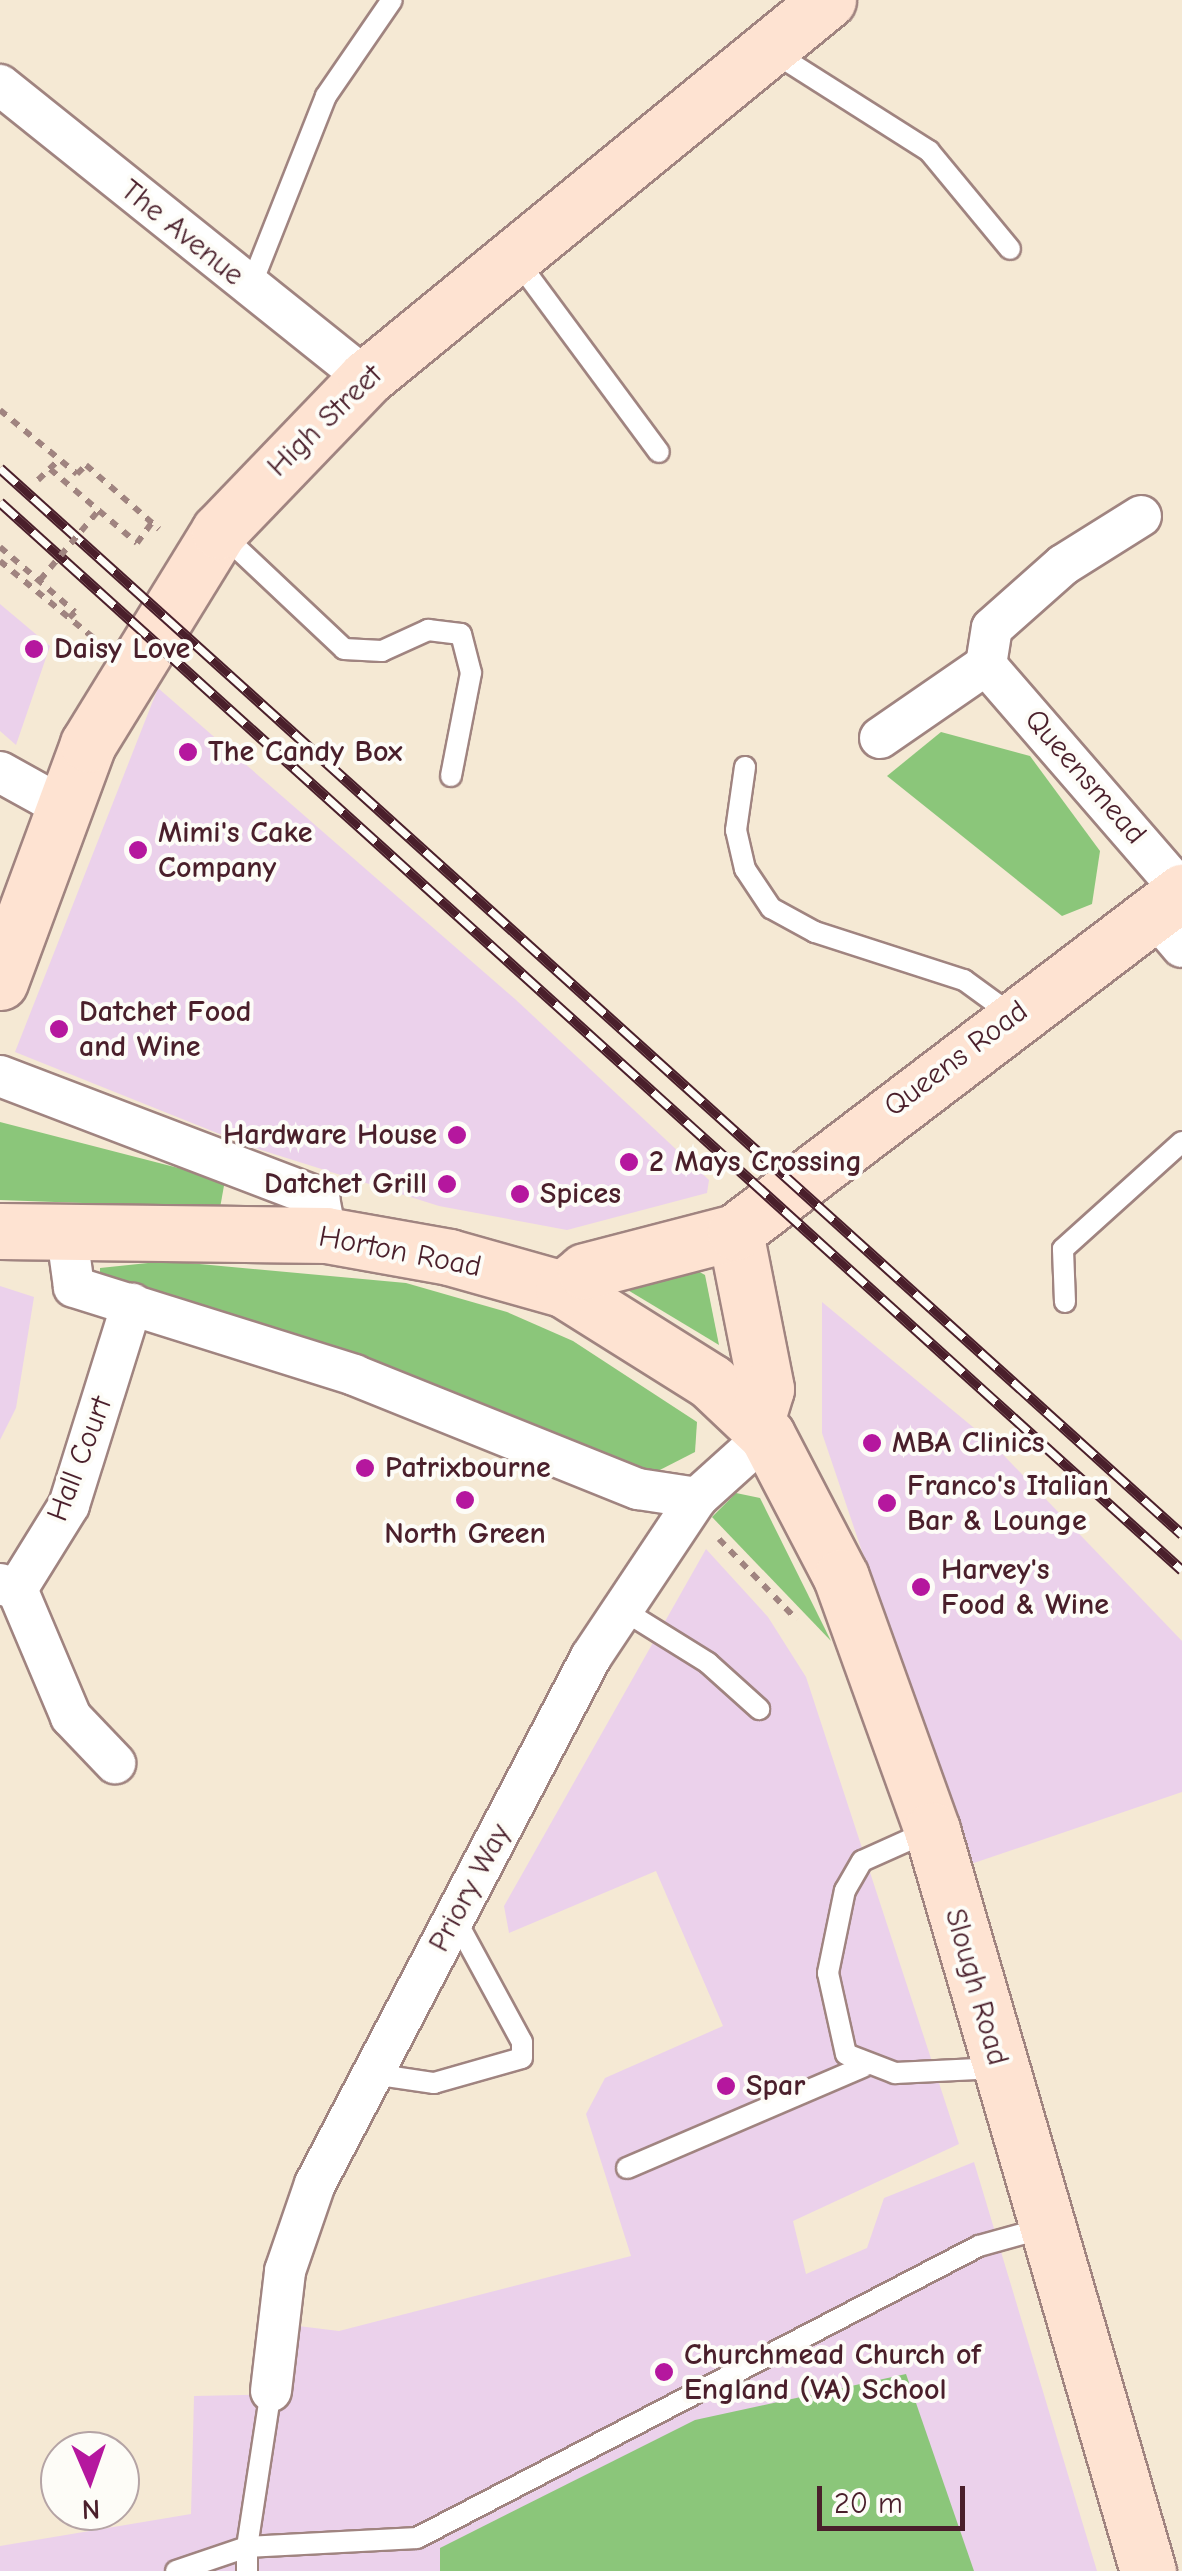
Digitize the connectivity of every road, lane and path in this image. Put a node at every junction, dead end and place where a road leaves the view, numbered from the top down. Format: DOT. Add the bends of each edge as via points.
graph roads {
  1 [pos="392,0"];
  2 [pos="828,0"];
  3 [pos="773,52"];
  4 [pos="0,86"];
  5 [pos="1010,249"];
  6 [pos="516,259"];
  7 [pos="250,288"];
  8 [pos="366,378"];
  9 [pos="0,410"];
  10 [pos="659,452"];
  11 [pos="60,460"];
  12 [pos="50,469"];
  13 [pos="38,480"];
  14 [pos="99,510"];
  15 [pos="1141,516"];
  16 [pos="152,522"];
  17 [pos="0,547"];
  18 [pos="208,547"];
  19 [pos="0,562"];
  20 [pos="40,580"];
  21 [pos="68,618"];
  22 [pos="986,665"];
  23 [pos="131,668"];
  24 [pos="880,738"];
  25 [pos="745,766"];
  26 [pos="0,772"];
  27 [pos="450,776"];
  28 [pos="65,808"];
  29 [pos="1175,911"];
  30 [pos="0,982"];
  31 [pos="1012,1015"];
  32 [pos="0,1076"];
  33 [pos="1182,1142"];
  34 [pos="0,1231"];
  35 [pos="735,1232"];
  36 [pos="326,1235"];
  37 [pos="67,1236"];
  38 [pos="563,1289"];
  39 [pos="1065,1302"];
  40 [pos="132,1304"];
  41 [pos="761,1428"];
  42 [pos="691,1507"];
  43 [pos="8,1586"];
  44 [pos="623,1610"];
  45 [pos="807,1632"];
  46 [pos="759,1709"];
  47 [pos="115,1763"];
  48 [pos="932,1830"];
  49 [pos="454,1917"];
  50 [pos="863,2067"];
  51 [pos="998,2068"];
  52 [pos="373,2074"];
  53 [pos="627,2168"];
  54 [pos="1051,2226"];
  55 [pos="271,2391"];
  56 [pos="247,2547"];
  57 [pos="176,2571"];
  58 [pos="247,2571"];
  59 [pos="1148,2571"];
  1 -- 7 [label="lane" via="326,96"];
  2 -- 3 [label="main road, High Street"];
  3 -- 5 [label="lane" via="929,151"];
  3 -- 6 [label="main road, High Street"];
  4 -- 7 [label="street, The Avenue"];
  6 -- 8 [label="main road, High Street"];
  6 -- 10 [label="lane"];
  7 -- 8 [label="street, The Avenue"];
  8 -- 18 [label="main road, High Street"];
  9 -- 11 [label="path"];
  11 -- 12 [label="path"];
  11 -- 16 [label="path" via="77,474 86,464"];
  12 -- 13 [label="path"];
  12 -- 14 [label="path"];
  14 -- 16 [label="path" via="136,543"];
  14 -- 20 [label="path, bridge"];
  15 -- 22 [label="street" via="1062,565 992,628"];
  16 -- 18 [label="path"];
  17 -- 20 [label="path"];
  18 -- 23 [label="main road, High Street"];
  18 -- 27 [label="lane" via="344,650 382,650 428,630 461,634 471,673"];
  19 -- 21 [label="path"];
  20 -- 21 [label="path" via="74,612"];
  21 -- 23 [label="path"];
  22 -- 24 [label="street"];
  22 -- 29 [label="street, Queensmead"];
  23 -- 28 [label="main road, High Street"];
  25 -- 31 [label="lane" via="736,830 745,869 771,908 816,932 964,980"];
  26 -- 28 [label="street"];
  28 -- 30 [label="main road, High Street"];
  29 -- 31 [label="main road, Queens Road"];
  31 -- 35 [label="main road, Queens Road"];
  32 -- 36 [label="street" via="319,1198"];
  33 -- 39 [label="lane" via="1063,1250"];
  34 -- 37 [label="main road, Horton Road"];
  35 -- 38 [label="main road, Queens Road" via="585,1271"];
  35 -- 41 [label="main road" via="766,1389"];
  36 -- 37 [label="main road, Horton Road"];
  36 -- 38 [label="main road, Horton Road"];
  37 -- 40 [label="street" via="74,1287"];
  38 -- 41 [label="main road, Horton Road" via="711,1382"];
  40 -- 42 [label="street" via="354,1375"];
  40 -- 43 [label="street, Hall Court" via="69,1505"];
  41 -- 42 [label="street, Priory Way"];
  41 -- 48 [label="main road, Slough Road" via="841,1577"];
  42 -- 44 [label="street, Priory Way"];
  42 -- 45 [label="path"];
  43 -- 47 [label="street" via="72,1717"];
  44 -- 46 [label="lane" via="708,1663"];
  44 -- 49 [label="street, Priory Way"];
  48 -- 50 [label="lane" via="862,1861 834,1920 828,1974 846,2054"];
  48 -- 51 [label="main road, Slough Road"];
  49 -- 52 [label="street, Priory Way"];
  49 -- 52 [label="lane" via="522,2042 522,2058 434,2083"];
  50 -- 51 [label="lane"];
  50 -- 53 [label="lane"];
  51 -- 54 [label="main road, Slough Road"];
  52 -- 55 [label="street, Priory Way" via="315,2184 286,2271"];
  54 -- 56 [label="lane" via="979,2246 417,2538"];
  54 -- 59 [label="main road, Slough Road"];
  55 -- 56 [label="lane"];
  56 -- 57 [label="lane"];
  56 -- 58 [label="lane"];
}
